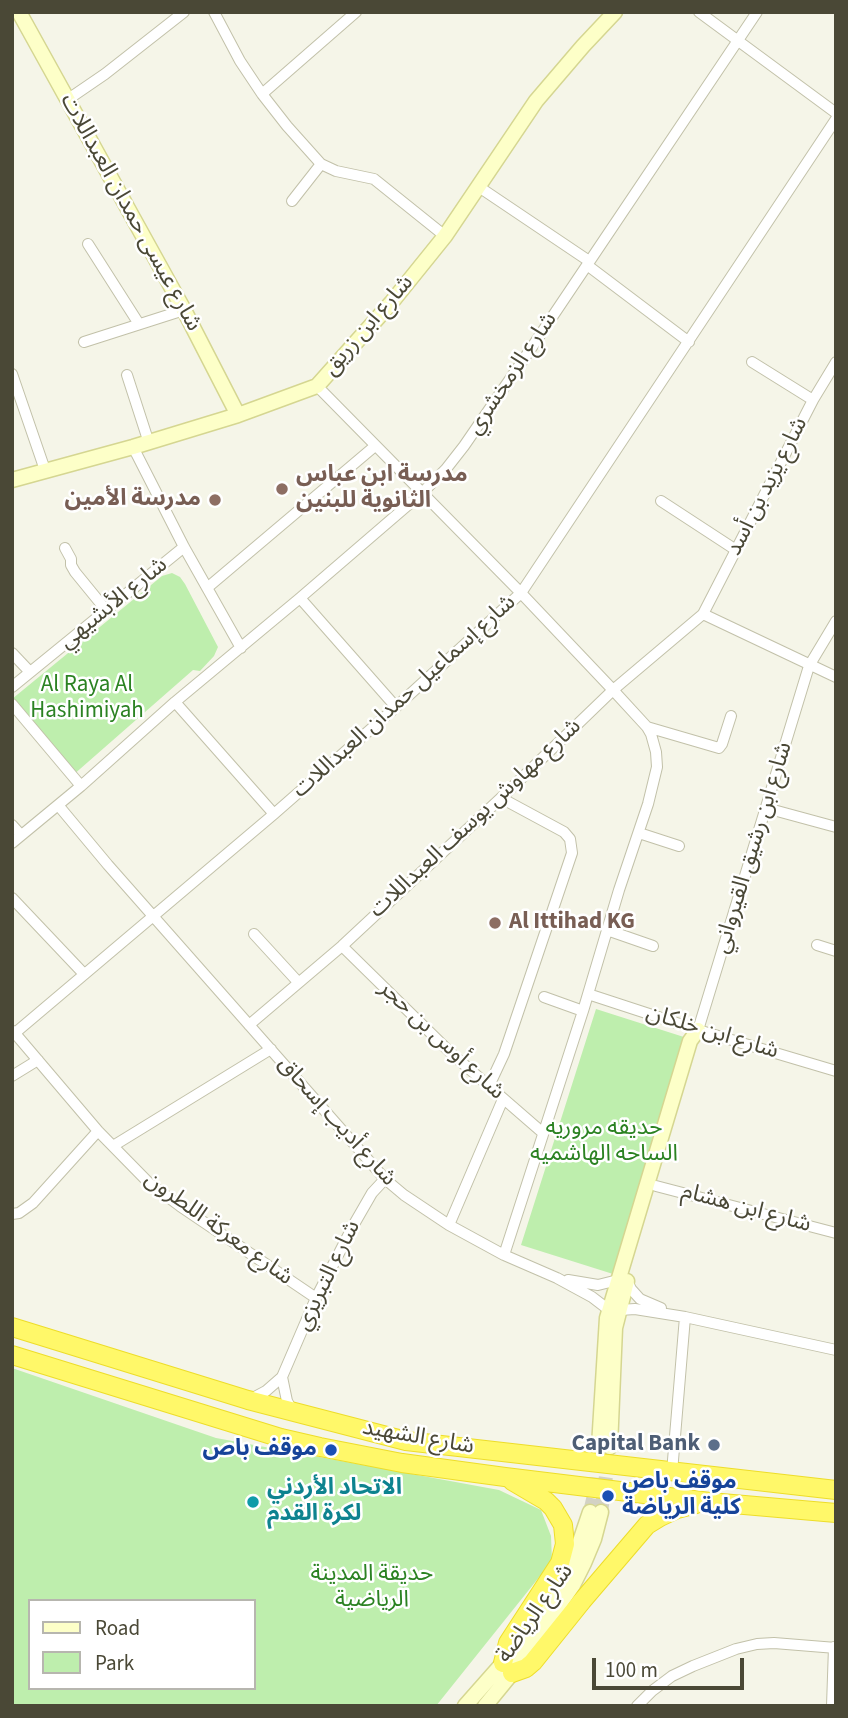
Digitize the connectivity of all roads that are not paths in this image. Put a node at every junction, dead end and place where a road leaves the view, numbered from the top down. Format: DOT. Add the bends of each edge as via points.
graph roads {
  1 [pos="19,12"];
  2 [pos="184,12"];
  3 [pos="214,12"];
  4 [pos="356,12"];
  5 [pos="615,12"];
  6 [pos="699,12"];
  7 [pos="757,12"];
  8 [pos="738,40"];
  9 [pos="262,94"];
  10 [pos="67,100"];
  11 [pos="836,113"];
  12 [pos="836,119"];
  13 [pos="321,164"];
  14 [pos="479,187"];
  15 [pos="292,201"];
  16 [pos="445,236"];
  17 [pos="88,244"];
  18 [pos="588,263"];
  19 [pos="184,310"];
  20 [pos="139,324"];
  21 [pos="689,341"];
  22 [pos="84,342"];
  23 [pos="752,362"];
  24 [pos="836,362"];
  25 [pos="12,374"];
  26 [pos="127,375"];
  27 [pos="317,386"];
  28 [pos="813,400"];
  29 [pos="238,415"];
  30 [pos="149,443"];
  31 [pos="375,446"];
  32 [pos="133,447"];
  33 [pos="45,470"];
  34 [pos="12,480"];
  35 [pos="422,492"];
  36 [pos="661,501"];
  37 [pos="184,547"];
  38 [pos="65,548"];
  39 [pos="736,550"];
  40 [pos="207,588"];
  41 [pos="521,593"];
  42 [pos="300,598"];
  43 [pos="106,610"];
  44 [pos="703,614"];
  45 [pos="836,621"];
  46 [pos="241,648"];
  47 [pos="12,653"];
  48 [pos="809,666"];
  49 [pos="30,672"];
  50 [pos="836,677"];
  51 [pos="12,687"];
  52 [pos="613,690"];
  53 [pos="175,702"];
  54 [pos="12,704"];
  55 [pos="396,708"];
  56 [pos="731,716"];
  57 [pos="647,727"];
  58 [pos="81,786"];
  59 [pos="501,798"];
  60 [pos="58,805"];
  61 [pos="766,807"];
  62 [pos="274,814"];
  63 [pos="12,825"];
  64 [pos="836,827"];
  65 [pos="639,833"];
  66 [pos="21,835"];
  67 [pos="12,843"];
  68 [pos="679,846"];
  69 [pos="12,898"];
  70 [pos="154,916"];
  71 [pos="607,930"];
  72 [pos="254,934"];
  73 [pos="817,945"];
  74 [pos="342,946"];
  75 [pos="653,946"];
  76 [pos="836,951"];
  77 [pos="84,974"];
  78 [pos="298,982"];
  79 [pos="588,994"];
  80 [pos="544,997"];
  81 [pos="583,1011"];
  82 [pos="249,1025"];
  83 [pos="698,1030"];
  84 [pos="14,1032"];
  85 [pos="271,1049"];
  86 [pos="38,1060"];
  87 [pos="836,1071"];
  88 [pos="12,1076"];
  89 [pos="489,1086"];
  90 [pos="503,1100"];
  91 [pos="98,1131"];
  92 [pos="543,1133"];
  93 [pos="113,1146"];
  94 [pos="385,1179"];
  95 [pos="656,1186"];
  96 [pos="12,1214"];
  97 [pos="449,1225"];
  98 [pos="836,1233"];
  99 [pos="504,1255"];
  100 [pos="557,1278"];
  101 [pos="623,1281"];
  102 [pos="316,1298"];
  103 [pos="614,1310"];
  104 [pos="685,1317"];
  105 [pos="12,1327"];
  106 [pos="836,1350"];
  107 [pos="12,1355"];
  108 [pos="282,1377"];
  109 [pos="248,1400"];
  110 [pos="293,1412"];
  111 [pos="604,1447"];
  112 [pos="672,1472"];
  113 [pos="505,1478"];
  114 [pos="836,1490"];
  115 [pos="710,1502"];
  116 [pos="596,1512"];
  117 [pos="836,1513"];
  118 [pos="835,1648"];
  119 [pos="508,1668"];
  120 [pos="465,1706"];
  121 [pos="485,1706"];
  122 [pos="637,1706"];
  123 [pos="832,1706"];
  1 -- 10 [label="street, شارع عيسى حمدان العبداللات"];
  2 -- 10 [label="street"];
  3 -- 9 [label="street"];
  4 -- 9 [label="street"];
  5 -- 14 [label="street, شارع ابن زريق" via="536,101"];
  6 -- 8 [label="street"];
  7 -- 8 [label="street, شارع الزمخشري"];
  8 -- 11 [label="street"];
  8 -- 18 [label="street, شارع الزمخشري"];
  9 -- 13 [label="street"];
  10 -- 19 [label="street, شارع عيسى حمدان العبداللات"];
  12 -- 21 [label="street, شارع إسماعيل حمدان العبداللات"];
  13 -- 15 [label="street"];
  13 -- 16 [label="street" via="374,179"];
  14 -- 16 [label="street, شارع ابن زريق"];
  14 -- 18 [label="street"];
  16 -- 27 [label="street, شارع ابن زريق"];
  17 -- 20 [label="street"];
  18 -- 21 [label="street"];
  18 -- 35 [label="street, شارع الزمخشري" via="464,446"];
  19 -- 20 [label="street"];
  19 -- 29 [label="street, شارع عيسى حمدان العبداللات"];
  20 -- 22 [label="street"];
  21 -- 41 [label="street, شارع إسماعيل حمدان العبداللات"];
  23 -- 28 [label="street"];
  24 -- 28 [label="street, شارع يزيد بن أسد"];
  25 -- 33 [label="street"];
  26 -- 30 [label="street"];
  27 -- 29 [label="street, شارع ابن زريق"];
  27 -- 31 [label="street"];
  28 -- 39 [label="street, شارع يزيد بن أسد"];
  29 -- 30 [label="street, شارع ابن زريق"];
  30 -- 32 [label="street, شارع ابن زريق"];
  31 -- 35 [label="street"];
  31 -- 40 [label="street"];
  32 -- 33 [label="street, شارع ابن زريق"];
  32 -- 37 [label="street"];
  33 -- 34 [label="street, شارع ابن زريق"];
  35 -- 41 [label="street"];
  35 -- 42 [label="street, شارع الزمخشري"];
  36 -- 39 [label="street"];
  37 -- 40 [label="street"];
  37 -- 43 [label="street, شارع الأبشيهي"];
  38 -- 43 [label="street" via="75,572"];
  39 -- 44 [label="street, شارع يزيد بن أسد"];
  40 -- 46 [label="street"];
  41 -- 52 [label="street"];
  41 -- 55 [label="street, شارع إسماعيل حمدان العبداللات"];
  42 -- 46 [label="street, شارع الزمخشري"];
  42 -- 55 [label="street"];
  43 -- 49 [label="street, شارع الأبشيهي"];
  44 -- 48 [label="street"];
  44 -- 52 [label="street, شارع مهاوش يوسف العبداللات"];
  45 -- 48 [label="street, شارع ابن رشيق القيرواني"];
  46 -- 53 [label="street, شارع الزمخشري"];
  47 -- 49 [label="street"];
  48 -- 50 [label="street"];
  48 -- 61 [label="street, شارع ابن رشيق القيرواني"];
  49 -- 51 [label="street, شارع الأبشيهي"];
  52 -- 57 [label="street"];
  52 -- 59 [label="street, شارع مهاوش يوسف العبداللات"];
  53 -- 58 [label="street, شارع الزمخشري"];
  53 -- 62 [label="street"];
  54 -- 58 [label="street"];
  55 -- 62 [label="street, شارع إسماعيل حمدان العبداللات"];
  56 -- 57 [label="street" via="719,748"];
  57 -- 65 [label="street" via="657,767"];
  58 -- 60 [label="street, شارع الزمخشري"];
  59 -- 74 [label="street, شارع مهاوش يوسف العبداللات"];
  59 -- 89 [label="street" via="564,832 572,853 505,1054"];
  60 -- 66 [label="street, شارع الزمخشري"];
  60 -- 70 [label="street, شارع أديب إسحاق"];
  61 -- 64 [label="street"];
  61 -- 83 [label="street, شارع ابن رشيق القيرواني"];
  62 -- 70 [label="street, شارع إسماعيل حمدان العبداللات"];
  63 -- 66 [label="street"];
  65 -- 68 [label="street"];
  65 -- 71 [label="street"];
  66 -- 67 [label="street, شارع الزمخشري"];
  69 -- 77 [label="street"];
  70 -- 77 [label="street, شارع إسماعيل حمدان العبداللات"];
  70 -- 82 [label="street, شارع أديب إسحاق"];
  71 -- 75 [label="street"];
  71 -- 79 [label="street"];
  72 -- 78 [label="street"];
  73 -- 76 [label="street"];
  74 -- 78 [label="street, شارع مهاوش يوسف العبداللات"];
  74 -- 89 [label="street, شارع أوس بن حجر"];
  77 -- 84 [label="street, شارع إسماعيل حمدان العبداللات"];
  78 -- 82 [label="street, شارع مهاوش يوسف العبداللات"];
  79 -- 81 [label="street"];
  79 -- 83 [label="street, شارع ابن خلكان"];
  80 -- 81 [label="street"];
  81 -- 92 [label="street"];
  82 -- 85 [label="street, شارع أديب إسحاق"];
  83 -- 87 [label="street, شارع ابن خلكان"];
  83 -- 95 [label="street, شارع ابن رشيق القيرواني"];
  83 -- 101 [label="street, شارع ابن رشيق القيرواني" via="690,1041"];
  84 -- 86 [label="street, شارع معركة اللطرون"];
  85 -- 93 [label="street"];
  85 -- 94 [label="street, شارع أديب إسحاق"];
  86 -- 88 [label="street"];
  86 -- 91 [label="street, شارع معركة اللطرون"];
  89 -- 90 [label="street, شارع أوس بن حجر"];
  90 -- 92 [label="street, شارع أوس بن حجر"];
  90 -- 97 [label="street"];
  91 -- 93 [label="street, شارع معركة اللطرون"];
  91 -- 96 [label="street" via="33,1203"];
  92 -- 99 [label="street"];
  93 -- 102 [label="street, شارع معركة اللطرون" via="165,1196"];
  94 -- 97 [label="street, شارع أديب إسحاق"];
  94 -- 102 [label="street, شارع التبريزي" via="362,1209"];
  95 -- 98 [label="street, شارع ابن هشام"];
  95 -- 101 [label="street, شارع ابن رشيق القيرواني"];
  97 -- 99 [label="street, شارع أديب إسحاق"];
  99 -- 100 [label="street, شارع أديب إسحاق"];
  100 -- 101 [label="street, شارع أديب إسحاق" via="598,1285"];
  100 -- 103 [label="street, شارع أديب إسحاق"];
  101 -- 103 [label="street"];
  101 -- 104 [label="street" via="640,1299"];
  102 -- 108 [label="street, شارع التبريزي"];
  103 -- 104 [label="street" via="635,1308"];
  103 -- 111 [label="street" via="606,1324"];
  104 -- 106 [label="street"];
  104 -- 112 [label="street"];
  105 -- 109 [label="highway, شارع الشهيد"];
  107 -- 113 [label="highway, شارع الشهيد" via="281,1438"];
  108 -- 109 [label="street"];
  108 -- 110 [label="street"];
  109 -- 110 [label="highway, شارع الشهيد"];
  110 -- 112 [label="highway, شارع الشهيد" via="406,1441"];
  112 -- 114 [label="highway, شارع الشهيد"];
  113 -- 115 [label="highway, شارع الشهيد"];
  113 -- 119 [label="highway" via="553,1508 563,1525 565,1544 560,1563 508,1643"];
  115 -- 117 [label="highway, شارع الشهيد"];
  115 -- 119 [label="highway" via="677,1508 648,1525 533,1662 526,1668"];
  116 -- 119 [label="street, شارع الرياضة" via="594,1539 573,1586"];
  118 -- 122 [label="street" via="774,1643 736,1649 672,1676"];
  118 -- 123 [label="street"];
  119 -- 120 [label="street, شارع الرياضة"];
  119 -- 121 [label="street, شارع الرياضة"];
}
